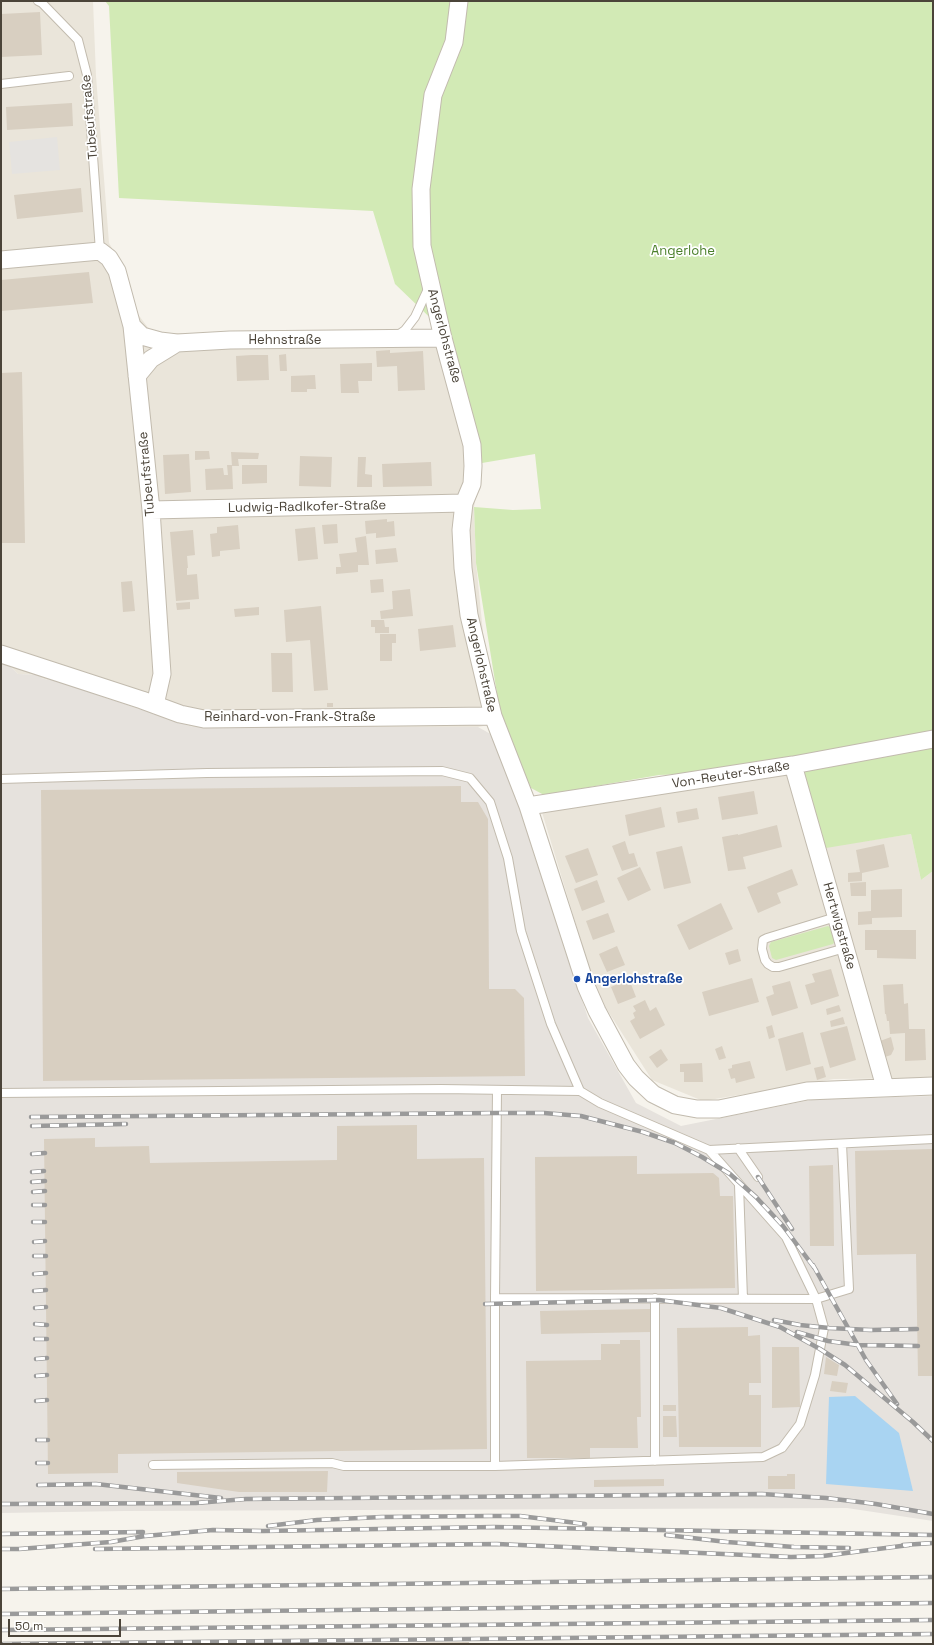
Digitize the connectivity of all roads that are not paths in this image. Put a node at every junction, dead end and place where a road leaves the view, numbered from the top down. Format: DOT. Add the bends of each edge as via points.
graph roads {
  1 [pos="38,1"];
  2 [pos="460,1"];
  3 [pos="69,76"];
  4 [pos="1,84"];
  5 [pos="100,251"];
  6 [pos="1,260"];
  7 [pos="430,283"];
  8 [pos="132,326"];
  9 [pos="443,338"];
  10 [pos="393,339"];
  11 [pos="177,343"];
  12 [pos="137,376"];
  13 [pos="464,503"];
  14 [pos="151,510"];
  15 [pos="1,654"];
  16 [pos="155,705"];
  17 [pos="492,716"];
  18 [pos="933,739"];
  19 [pos="793,765"];
  20 [pos="1,779"];
  21 [pos="528,806"];
  22 [pos="836,917"];
  23 [pos="845,948"];
  24 [pos="933,1086"];
  25 [pos="885,1087"];
  26 [pos="497,1090"];
  27 [pos="580,1091"];
  28 [pos="1,1093"];
  29 [pos="933,1139"];
  30 [pos="842,1144"];
  31 [pos="738,1148"];
  32 [pos="709,1150"];
  33 [pos="758,1177"];
  34 [pos="739,1185"];
  35 [pos="495,1298"];
  36 [pos="655,1298"];
  37 [pos="743,1299"];
  38 [pos="816,1299"];
  39 [pos="655,1461"];
  40 [pos="154,1465"];
  41 [pos="495,1466"];
  1 -- 5 [label="lane, Tubeufstraße" via="78,40 87,75"];
  2 -- 7 [label="street, Angerlohstraße" via="454,42 433,95 421,189 422,246"];
  3 -- 4 [label="lane, Tubeufstraße"];
  5 -- 6 [label="street"];
  5 -- 8 [label="street, Tubeufstraße" via="109,258 117,271"];
  7 -- 9 [label="street, Angerlohstraße"];
  7 -- 10 [label="lane" via="415,317 405,330"];
  8 -- 11 [label="street, Hehnstraße" via="142,336"];
  8 -- 12 [label="street, Tubeufstraße"];
  9 -- 10 [label="street, Hehnstraße"];
  9 -- 13 [label="street, Angerlohstraße" via="472,445 472,484"];
  10 -- 11 [label="street, Hehnstraße" via="230,340"];
  11 -- 12 [label="street, Hehnstraße" via="151,358"];
  12 -- 14 [label="street, Tubeufstraße"];
  13 -- 14 [label="street, Ludwig-Radlkofer-Straße"];
  13 -- 17 [label="street, Angerlohstraße" via="461,530 469,615"];
  14 -- 16 [label="street, Tubeufstraße" via="162,674"];
  15 -- 16 [label="street, Reinhard-von-Frank-Straße"];
  16 -- 17 [label="street, Reinhard-von-Frank-Straße" via="204,719"];
  17 -- 21 [label="street, Angerlohstraße"];
  18 -- 19 [label="street, Von-Reuter-Straße"];
  19 -- 21 [label="street, Von-Reuter-Straße"];
  19 -- 22 [label="street, Hertwigstraße"];
  20 -- 27 [label="lane" via="207,773 434,771 470,778 490,802 508,858 521,932 551,1024"];
  21 -- 25 [label="street, Angerlohstraße" via="594,1005 626,1066 653,1094 675,1105 697,1110 719,1109 807,1091"];
  22 -- 23 [label="street, Hertwigstraße"];
  22 -- 23 [label="lane" via="767,938 762,949 765,960 768,964 779,967"];
  23 -- 25 [label="street, Hertwigstraße"];
  24 -- 25 [label="street, Angerlohstraße"];
  26 -- 27 [label="lane"];
  26 -- 28 [label="lane"];
  26 -- 35 [label="lane"];
  27 -- 32 [label="lane" via="600,1103"];
  29 -- 30 [label="lane"];
  30 -- 31 [label="lane"];
  30 -- 38 [label="lane" via="849,1289"];
  31 -- 32 [label="lane"];
  31 -- 33 [label="lane"];
  32 -- 34 [label="lane"];
  34 -- 37 [label="lane"];
  34 -- 38 [label="lane" via="786,1236"];
  35 -- 36 [label="lane"];
  35 -- 41 [label="lane"];
  36 -- 37 [label="lane"];
  36 -- 39 [label="lane"];
  37 -- 38 [label="lane"];
  38 -- 39 [label="lane" via="824,1328 815,1375 800,1424 782,1448 763,1457"];
  39 -- 41 [label="lane"];
  40 -- 41 [label="lane" via="332,1463 344,1466"];
}
